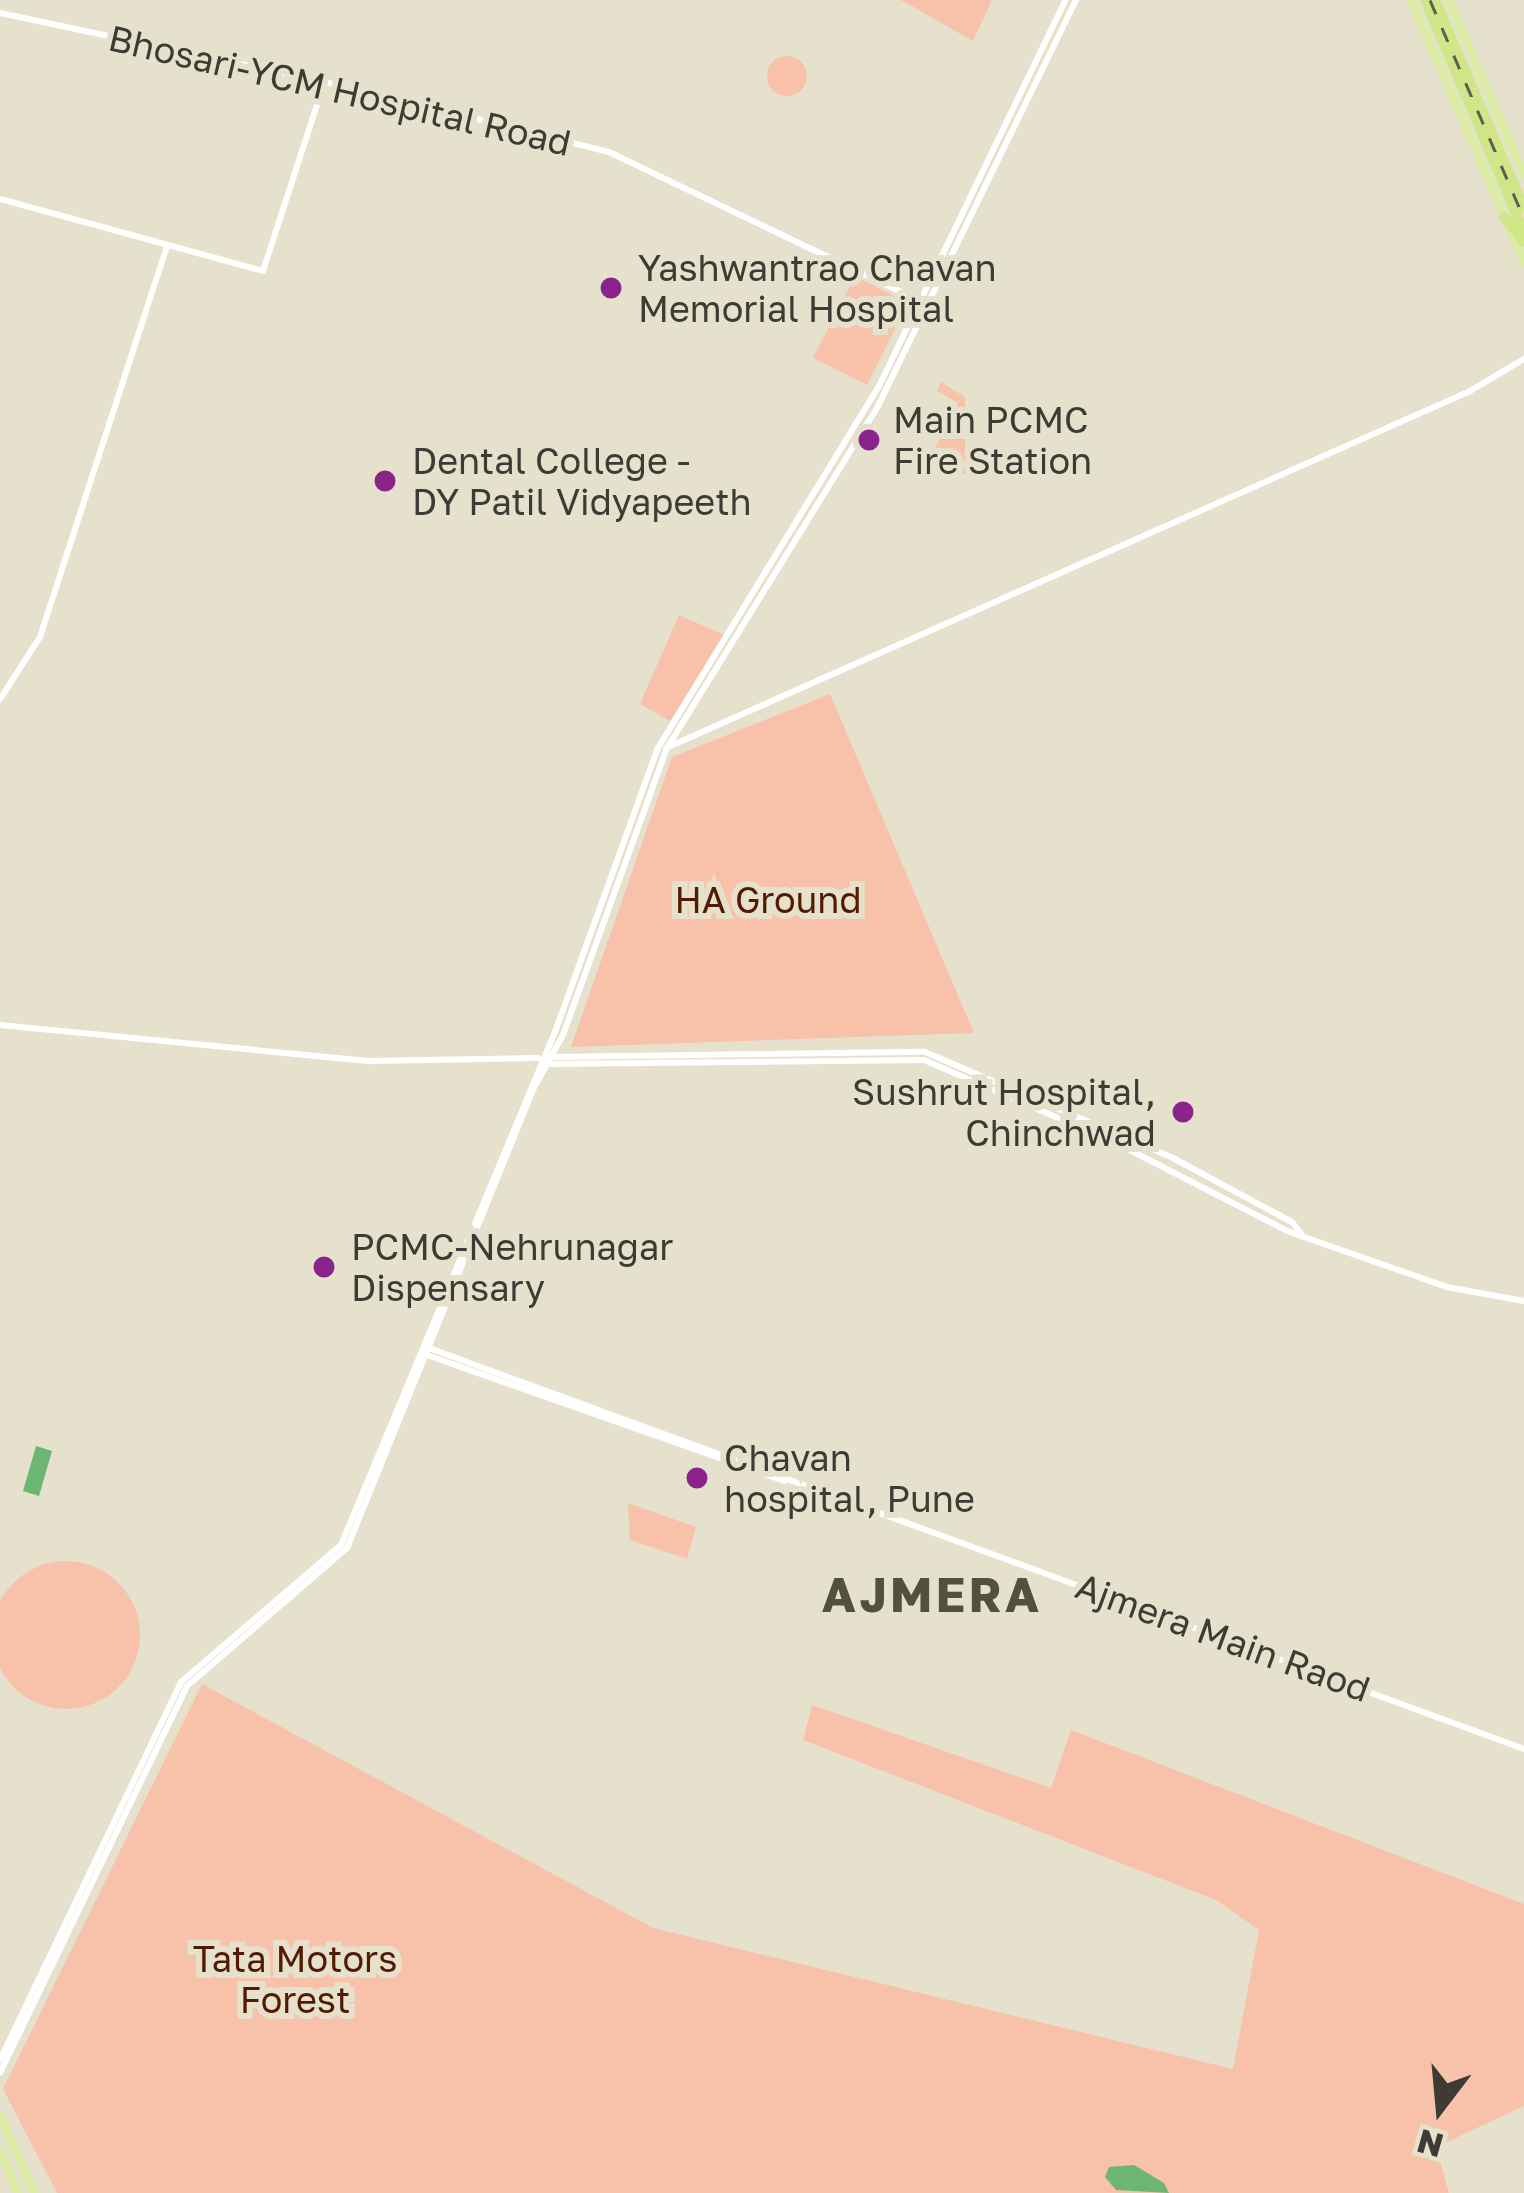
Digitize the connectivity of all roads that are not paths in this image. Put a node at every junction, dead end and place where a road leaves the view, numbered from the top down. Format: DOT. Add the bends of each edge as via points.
graph roads {
  1 [pos="1066,0"];
  2 [pos="1076,0"];
  3 [pos="1411,0"];
  4 [pos="1425,0"];
  5 [pos="1435,0"];
  6 [pos="1448,0"];
  7 [pos="0,13"];
  8 [pos="324,83"];
  9 [pos="1524,175"];
  10 [pos="0,199"];
  11 [pos="1524,208"];
  12 [pos="1504,217"];
  13 [pos="1524,232"];
  14 [pos="1524,242"];
  15 [pos="167,246"];
  16 [pos="1524,263"];
  17 [pos="926,304"];
  18 [pos="1524,359"];
  19 [pos="0,699"];
  20 [pos="663,747"];
  21 [pos="0,1028"];
  22 [pos="541,1060"];
  23 [pos="1524,1301"];
  24 [pos="425,1351"];
  25 [pos="1524,1749"];
  26 [pos="90,1878"];
  27 [pos="0,2060"];
  28 [pos="0,2073"];
  29 [pos="0,2116"];
  30 [pos="0,2152"];
  31 [pos="18,2193"];
  32 [pos="34,2193"];
  1 -- 17 [label="street"];
  2 -- 17 [label="street"];
  3 -- 12 [label="main road"];
  4 -- 13 [label="highway"];
  5 -- 11 [label="highway"];
  6 -- 9 [label="main road"];
  7 -- 8 [label="street, Bhosari-YCM Hospital Road"];
  8 -- 15 [label="street" via="269,267 256,271"];
  8 -- 17 [label="street, Bhosari-YCM Hospital Road" via="609,152"];
  10 -- 15 [label="street"];
  12 -- 14 [label="highway"];
  12 -- 16 [label="main road"];
  15 -- 19 [label="street" via="40,637"];
  17 -- 20 [label="street" via="878,406"];
  18 -- 20 [label="street" via="1470,391 908,634 803,692"];
  20 -- 22 [label="street"];
  21 -- 22 [label="street" via="370,1061"];
  22 -- 23 [label="street" via="925,1052 1173,1159 1292,1222 1301,1235 1447,1287"];
  22 -- 24 [label="street"];
  24 -- 25 [label="street, Ajmera Main Raod"];
  24 -- 26 [label="street" via="347,1549 192,1678"];
  26 -- 27 [label="street"];
  26 -- 28 [label="street"];
  29 -- 32 [label="main road"];
  30 -- 31 [label="main road"];
}
